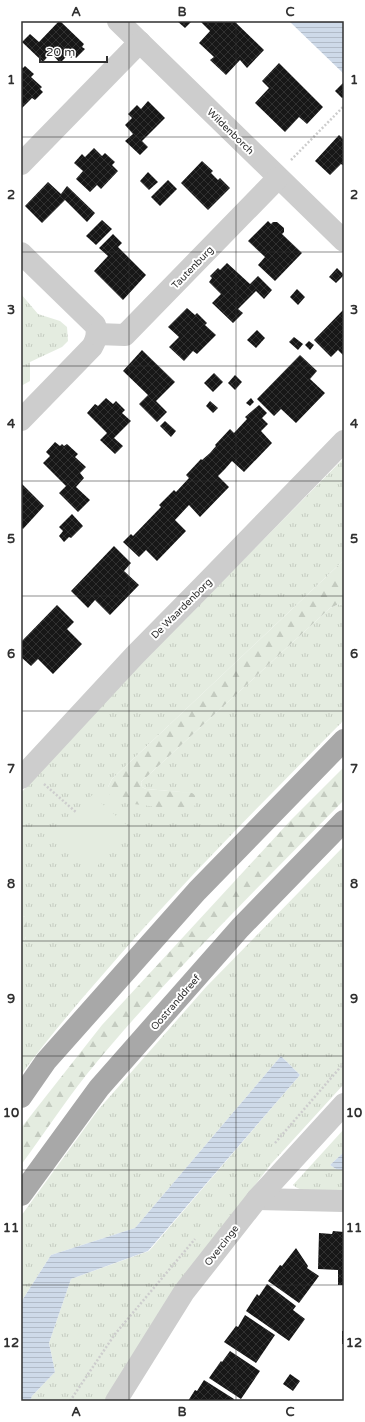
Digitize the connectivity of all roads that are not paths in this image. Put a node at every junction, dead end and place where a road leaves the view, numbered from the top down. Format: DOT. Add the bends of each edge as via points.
graph roads {
  1 [pos="118,21"];
  2 [pos="140,42"];
  3 [pos="21,164"];
  4 [pos="283,171"];
  5 [pos="344,241"];
  6 [pos="21,252"];
  7 [pos="97,334"];
  8 [pos="21,420"];
  9 [pos="344,441"];
  10 [pos="344,740"];
  11 [pos="31,780"];
  12 [pos="344,821"];
  13 [pos="21,1097"];
  14 [pos="342,1108"];
  15 [pos="21,1195"];
  16 [pos="257,1199"];
  17 [pos="344,1201"];
  18 [pos="116,1401"];
  1 -- 2 [label="street, Wildenborch"];
  2 -- 3 [label="street"];
  2 -- 4 [label="street, Wildenborch"];
  4 -- 5 [label="street, Wildenborch"];
  4 -- 7 [label="street, Tautenburg" via="125,335"];
  6 -- 7 [label="street" via="95,325"];
  7 -- 8 [label="street" via="92,347"];
  9 -- 11 [label="street, De Waardenborg" via="135,655"];
  10 -- 13 [label="main road" via="197,891 46,1061"];
  12 -- 15 [label="main road, Oostranddreef" via="240,928 99,1088"];
  14 -- 16 [label="street, Overcinge"];
  16 -- 17 [label="street"];
  16 -- 18 [label="street, Overcinge" via="184,1292"];
}
